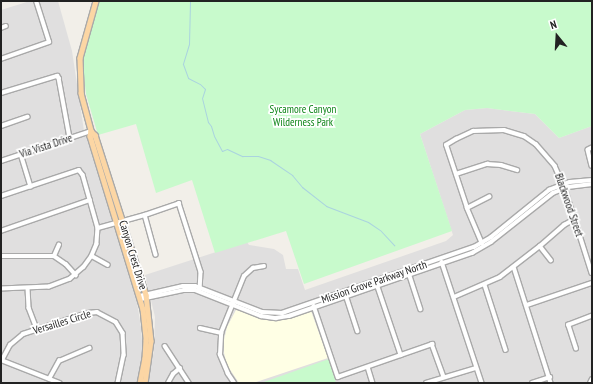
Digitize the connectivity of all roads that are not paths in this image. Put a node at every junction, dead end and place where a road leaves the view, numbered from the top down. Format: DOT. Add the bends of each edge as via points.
graph roads {
  1 [pos="36,1"];
  2 [pos="96,1"];
  3 [pos="6,26"];
  4 [pos="1,28"];
  5 [pos="1,59"];
  6 [pos="1,93"];
  7 [pos="27,118"];
  8 [pos="1,126"];
  9 [pos="91,131"];
  10 [pos="70,138"];
  11 [pos="590,149"];
  12 [pos="21,154"];
  13 [pos="1,161"];
  14 [pos="592,166"];
  15 [pos="517,170"];
  16 [pos="456,174"];
  17 [pos="592,180"];
  18 [pos="592,184"];
  19 [pos="31,186"];
  20 [pos="564,186"];
  21 [pos="1,196"];
  22 [pos="489,198"];
  23 [pos="90,200"];
  24 [pos="467,208"];
  25 [pos="145,216"];
  26 [pos="575,219"];
  27 [pos="120,222"];
  28 [pos="98,228"];
  29 [pos="1,231"];
  30 [pos="483,245"];
  31 [pos="59,246"];
  32 [pos="540,246"];
  33 [pos="156,255"];
  34 [pos="1,256"];
  35 [pos="54,256"];
  36 [pos="92,256"];
  37 [pos="551,260"];
  38 [pos="441,261"];
  39 [pos="108,265"];
  40 [pos="264,266"];
  41 [pos="514,267"];
  42 [pos="409,272"];
  43 [pos="592,272"];
  44 [pos="76,274"];
  45 [pos="377,283"];
  46 [pos="592,283"];
  47 [pos="485,285"];
  48 [pos="28,288"];
  49 [pos="1,289"];
  50 [pos="200,289"];
  51 [pos="346,294"];
  52 [pos="146,296"];
  53 [pos="454,297"];
  54 [pos="141,298"];
  55 [pos="233,302"];
  56 [pos="314,305"];
  57 [pos="527,305"];
  58 [pos="421,309"];
  59 [pos="592,316"];
  60 [pos="200,328"];
  61 [pos="37,329"];
  62 [pos="358,331"];
  63 [pos="222,333"];
  64 [pos="165,346"];
  65 [pos="89,348"];
  66 [pos="576,348"];
  67 [pos="506,350"];
  68 [pos="401,355"];
  69 [pos="2,360"];
  70 [pos="368,367"];
  71 [pos="180,368"];
  72 [pos="476,368"];
  73 [pos="444,377"];
  74 [pos="550,377"];
  75 [pos="49,378"];
  76 [pos="592,379"];
  77 [pos="60,383"];
  78 [pos="118,383"];
  79 [pos="140,383"];
  80 [pos="145,383"];
  81 [pos="168,383"];
  82 [pos="189,383"];
  83 [pos="234,383"];
  84 [pos="373,383"];
  85 [pos="426,383"];
  86 [pos="482,383"];
  87 [pos="532,383"];
  88 [pos="551,383"];
  89 [pos="590,383"];
  1 -- 5 [label="street" via="49,42"];
  2 -- 9 [label="main road, Canyon Crest Drive" via="80,58 81,93"];
  3 -- 4 [label="street"];
  6 -- 10 [label="street" via="56,76 59,78"];
  7 -- 8 [label="street"];
  9 -- 10 [label="street, Via Vista Drive"];
  9 -- 27 [label="main road, Canyon Crest Drive" via="90,136"];
  10 -- 12 [label="street, Via Vista Drive"];
  11 -- 14 [label="street"];
  12 -- 13 [label="street, Via Vista Drive"];
  12 -- 19 [label="street"];
  15 -- 16 [label="street" via="487,164"];
  16 -- 20 [label="street, Blackwood Street" via="446,145 473,131 497,129 524,136 542,149 555,166"];
  16 -- 24 [label="street"];
  17 -- 20 [label="street, Mission Grove Parkway North" via="576,181"];
  18 -- 20 [label="street, Mission Grove Parkway North"];
  19 -- 21 [label="street"];
  19 -- 23 [label="street" via="79,170"];
  20 -- 26 [label="street, Blackwood Street"];
  20 -- 30 [label="street, Mission Grove Parkway North" via="538,197"];
  22 -- 24 [label="street"];
  23 -- 28 [label="street"];
  23 -- 29 [label="street"];
  24 -- 30 [label="street"];
  25 -- 27 [label="street"];
  25 -- 33 [label="street"];
  25 -- 50 [label="street" via="179,203 201,272"];
  26 -- 32 [label="street"];
  26 -- 43 [label="street, Blackwood Street"];
  27 -- 28 [label="street"];
  27 -- 52 [label="main road, Canyon Crest Drive"];
  27 -- 54 [label="main road, Canyon Crest Drive"];
  28 -- 36 [label="street" via="97,244"];
  30 -- 38 [label="street, Mission Grove Parkway North"];
  31 -- 35 [label="street"];
  32 -- 37 [label="street"];
  32 -- 41 [label="street"];
  34 -- 35 [label="street"];
  35 -- 44 [label="street"];
  36 -- 39 [label="street"];
  36 -- 44 [label="street"];
  38 -- 42 [label="street, Mission Grove Parkway North"];
  38 -- 53 [label="street"];
  40 -- 55 [label="street" via="247,272"];
  41 -- 47 [label="street"];
  41 -- 57 [label="street"];
  42 -- 45 [label="street, Mission Grove Parkway North"];
  42 -- 58 [label="street"];
  44 -- 48 [label="street" via="58,285"];
  45 -- 51 [label="street, Mission Grove Parkway North"];
  45 -- 68 [label="street"];
  46 -- 57 [label="street"];
  47 -- 53 [label="street"];
  47 -- 67 [label="street"];
  48 -- 49 [label="street"];
  48 -- 61 [label="street" via="29,308"];
  50 -- 52 [label="street, Mission Grove Parkway North"];
  50 -- 55 [label="street, Mission Grove Parkway North"];
  51 -- 56 [label="street, Mission Grove Parkway North"];
  51 -- 62 [label="street"];
  52 -- 54 [label="street, Mission Grove Parkway North"];
  52 -- 80 [label="main road, Canyon Crest Drive" via="151,341"];
  53 -- 72 [label="street"];
  54 -- 79 [label="main road, Canyon Crest Drive" via="146,340"];
  55 -- 56 [label="street, Mission Grove Parkway North" via="276,314"];
  55 -- 63 [label="street"];
  56 -- 70 [label="street" via="338,377"];
  57 -- 74 [label="street"];
  59 -- 66 [label="street" via="568,324"];
  60 -- 63 [label="street"];
  61 -- 69 [label="street, Versailles Circle" via="17,338"];
  61 -- 78 [label="street, Versailles Circle" via="88,313 97,312 112,319 119,326 124,339 122,369"];
  63 -- 83 [label="street" via="220,355"];
  64 -- 71 [label="street"];
  65 -- 75 [label="street" via="59,361"];
  68 -- 70 [label="street"];
  68 -- 73 [label="street" via="432,344"];
  69 -- 75 [label="street"];
  70 -- 84 [label="street"];
  71 -- 81 [label="street"];
  71 -- 82 [label="street"];
  72 -- 73 [label="street"];
  72 -- 86 [label="street"];
  73 -- 85 [label="street"];
  74 -- 87 [label="street"];
  74 -- 88 [label="street"];
  75 -- 77 [label="street"];
  76 -- 89 [label="street"];
}
